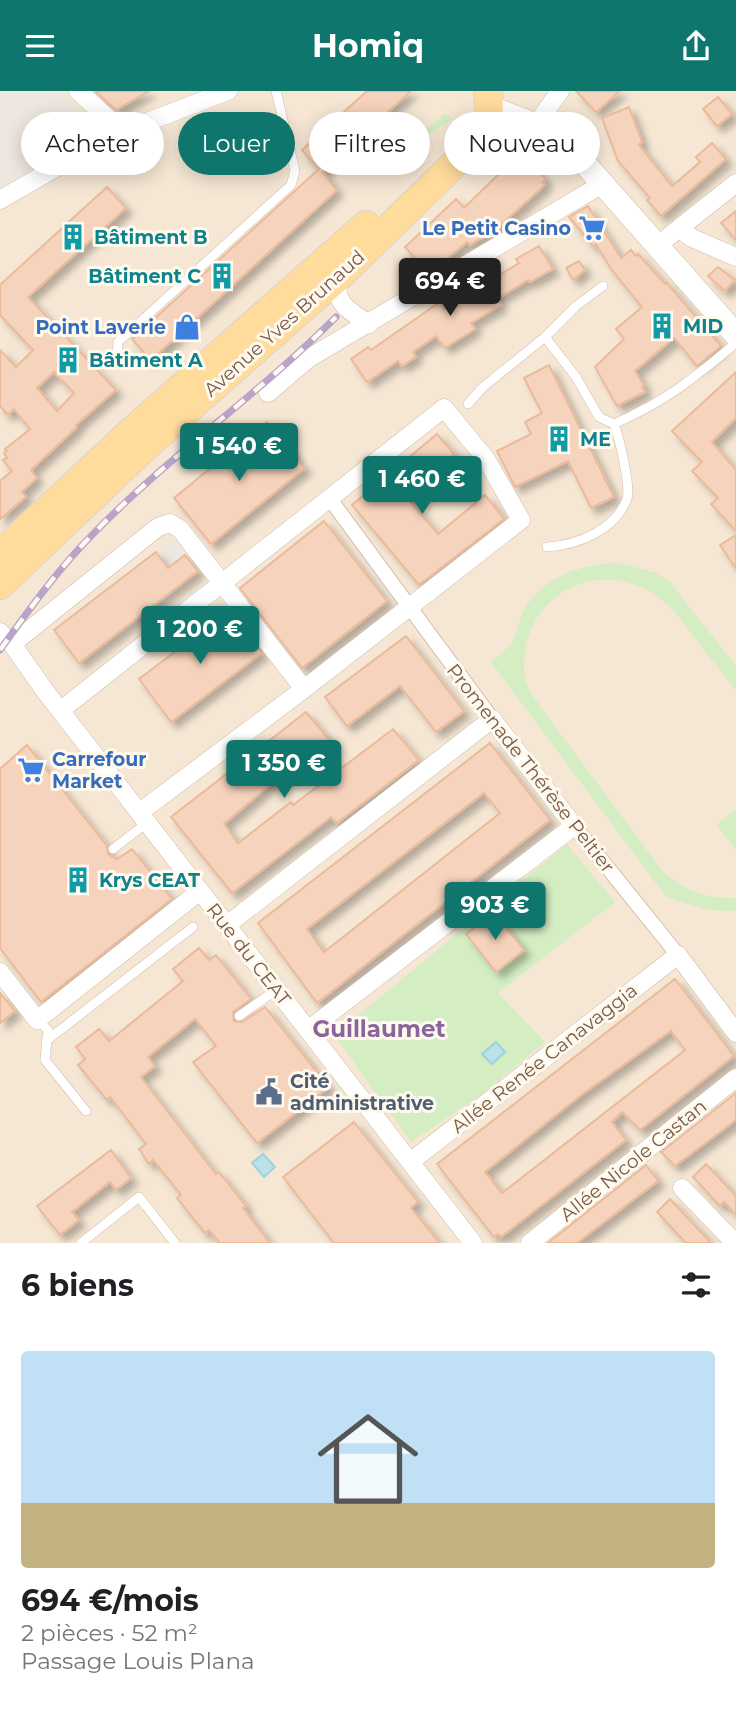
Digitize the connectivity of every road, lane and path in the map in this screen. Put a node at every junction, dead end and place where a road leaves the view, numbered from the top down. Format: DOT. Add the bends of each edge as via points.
graph roads {
  1 [pos="78,91"];
  2 [pos="228,91"];
  3 [pos="276,91"];
  4 [pos="560,91"];
  5 [pos="488,99"];
  6 [pos="101,112"];
  7 [pos="512,112"];
  8 [pos="545,112"];
  9 [pos="164,116"];
  10 [pos="43,175"];
  11 [pos="596,175"];
  12 [pos="604,183"];
  13 [pos="736,183"];
  14 [pos="0,200"];
  15 [pos="680,229"];
  16 [pos="658,246"];
  17 [pos="736,257"];
  18 [pos="337,278"];
  19 [pos="603,286"];
  20 [pos="369,324"];
  21 [pos="736,335"];
  22 [pos="545,337"];
  23 [pos="736,343"];
  24 [pos="117,362"];
  25 [pos="268,393"];
  26 [pos="468,404"];
  27 [pos="614,424"];
  28 [pos="330,499"];
  29 [pos="547,547"];
  30 [pos="0,554"];
  31 [pos="220,584"];
  32 [pos="0,585"];
  33 [pos="409,609"];
  34 [pos="6,638"];
  35 [pos="304,689"];
  36 [pos="61,709"];
  37 [pos="492,719"];
  38 [pos="144,817"];
  39 [pos="574,826"];
  40 [pos="113,849"];
  41 [pos="200,891"];
  42 [pos="227,925"];
  43 [pos="193,927"];
  44 [pos="678,955"];
  45 [pos="0,972"];
  46 [pos="276,990"];
  47 [pos="239,1016"];
  48 [pos="37,1020"];
  49 [pos="308,1030"];
  50 [pos="736,1034"];
  51 [pos="46,1041"];
  52 [pos="736,1078"];
  53 [pos="86,1111"];
  54 [pos="410,1162"];
  55 [pos="682,1188"];
  56 [pos="81,1243"];
  57 [pos="175,1243"];
  58 [pos="473,1243"];
  59 [pos="530,1243"];
  60 [pos="735,1243"];
  1 -- 6 [label="street"];
  2 -- 9 [label="street"];
  3 -- 24 [label="lane" via="295,171 291,185 118,342"];
  4 -- 8 [label="street"];
  5 -- 7 [label="street"];
  5 -- 18 [label="main road, Avenue Yves Brunaud" via="485,133 376,250"];
  5 -- 30 [label="main road, Avenue Yves Brunaud" via="442,152 368,223"];
  10 -- 14 [label="street"];
  11 -- 12 [label="street"];
  12 -- 16 [label="street"];
  12 -- 20 [label="street"];
  13 -- 15 [label="street"];
  15 -- 16 [label="street"];
  15 -- 17 [label="street"];
  16 -- 21 [label="street"];
  18 -- 20 [label="street" via="336,294 347,310"];
  18 -- 32 [label="main road, Avenue Yves Brunaud" via="146,446"];
  19 -- 22 [label="lane"];
  20 -- 25 [label="street" via="309,358"];
  22 -- 26 [label="lane"];
  22 -- 27 [label="lane" via="599,417"];
  23 -- 27 [label="lane" via="687,384"];
  27 -- 29 [label="lane" via="628,496 616,518 594,534 566,546"];
  28 -- 31 [label="street"];
  28 -- 33 [label="street, Promenade Thérèse Peltier"];
  28 -- 33 [label="street" via="444,408 486,459 521,520"];
  31 -- 34 [label="street" via="180,529 170,523 158,527"];
  31 -- 35 [label="street"];
  31 -- 36 [label="street"];
  33 -- 35 [label="street"];
  33 -- 37 [label="street, Promenade Thérèse Peltier"];
  34 -- 36 [label="street, Rue du CEAT"];
  35 -- 38 [label="street"];
  36 -- 38 [label="street, Rue du CEAT"];
  37 -- 39 [label="street, Promenade Thérèse Peltier"];
  37 -- 42 [label="street"];
  38 -- 40 [label="lane"];
  38 -- 41 [label="street, Rue du CEAT"];
  39 -- 44 [label="street, Promenade Thérèse Peltier"];
  39 -- 49 [label="street"];
  41 -- 42 [label="street, Rue du CEAT"];
  41 -- 48 [label="street"];
  42 -- 46 [label="street, Rue du CEAT"];
  43 -- 51 [label="lane"];
  44 -- 50 [label="street, Promenade Thérèse Peltier"];
  44 -- 54 [label="street, Allée Renée Canavaggia"];
  45 -- 48 [label="street"];
  46 -- 47 [label="lane"];
  46 -- 49 [label="street, Rue du CEAT"];
  48 -- 51 [label="lane" via="48,1030"];
  49 -- 54 [label="street, Rue du CEAT"];
  51 -- 53 [label="lane" via="45,1060"];
  52 -- 59 [label="street, Allée Nicole Castan"];
  54 -- 58 [label="street, Rue du CEAT"];
  55 -- 60 [label="street"];
  56 -- 57 [label="lane" via="139,1197"];
}
